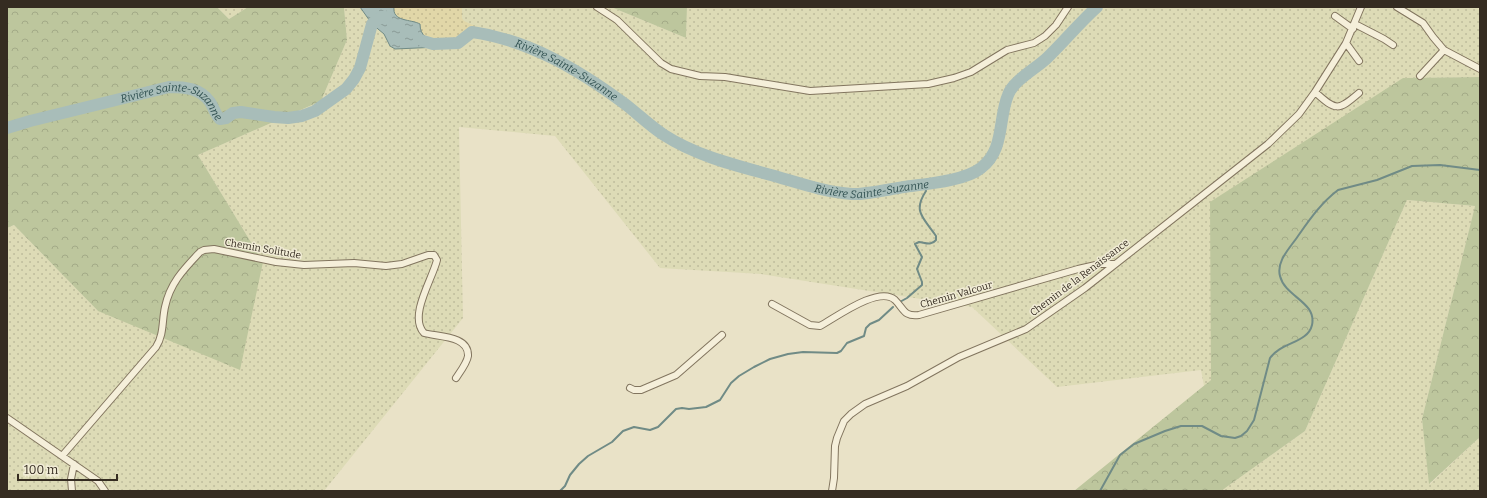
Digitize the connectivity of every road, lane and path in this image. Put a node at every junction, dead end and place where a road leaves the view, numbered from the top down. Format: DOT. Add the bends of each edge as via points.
graph roads {
  1 [pos="597,7"];
  2 [pos="1068,7"];
  3 [pos="1360,7"];
  4 [pos="1397,7"];
  5 [pos="1335,16"];
  6 [pos="1354,26"];
  7 [pos="1346,43"];
  8 [pos="1393,45"];
  9 [pos="1444,50"];
  10 [pos="1359,61"];
  11 [pos="1480,69"];
  12 [pos="1420,76"];
  13 [pos="1315,92"];
  14 [pos="1359,93"];
  15 [pos="1114,264"];
  16 [pos="772,304"];
  17 [pos="722,335"];
  18 [pos="456,378"];
  19 [pos="630,388"];
  20 [pos="7,418"];
  21 [pos="62,456"];
  22 [pos="74,464"];
  23 [pos="72,491"];
  24 [pos="105,491"];
  25 [pos="832,491"];
  1 -- 2 [label="street" via="618,20 661,63 671,69 700,76 725,77 810,91 928,84 954,78 971,72 1007,50 1034,43 1056,25"];
  3 -- 6 [label="street, Chemin de la Renaissance"];
  4 -- 9 [label="street" via="1423,23"];
  5 -- 6 [label="street"];
  6 -- 7 [label="street, Chemin de la Renaissance"];
  6 -- 8 [label="street"];
  7 -- 10 [label="street"];
  7 -- 13 [label="street, Chemin de la Renaissance"];
  9 -- 11 [label="street"];
  9 -- 12 [label="street"];
  13 -- 14 [label="street" via="1329,105 1338,106 1348,103"];
  13 -- 15 [label="street, Chemin de la Renaissance" via="1299,114 1268,144"];
  15 -- 16 [label="street, Chemin Valcour" via="1078,269 919,316 908,314 894,299 882,295 859,303 820,326 810,325"];
  15 -- 25 [label="street, Chemin de la Renaissance" via="1065,303 1026,329 959,357 907,386 865,404 851,414 844,421 835,446"];
  17 -- 19 [label="street" via="676,375 641,390"];
  18 -- 21 [label="street, Chemin Solitude" via="468,356 467,349 457,339 424,333 420,327 421,299 436,266 437,260 434,255 386,266 354,263 304,265 214,249 204,250 180,274 170,289 159,342"];
  20 -- 21 [label="street"];
  21 -- 22 [label="street"];
  22 -- 23 [label="street"];
  22 -- 24 [label="street" via="98,481"];
}
